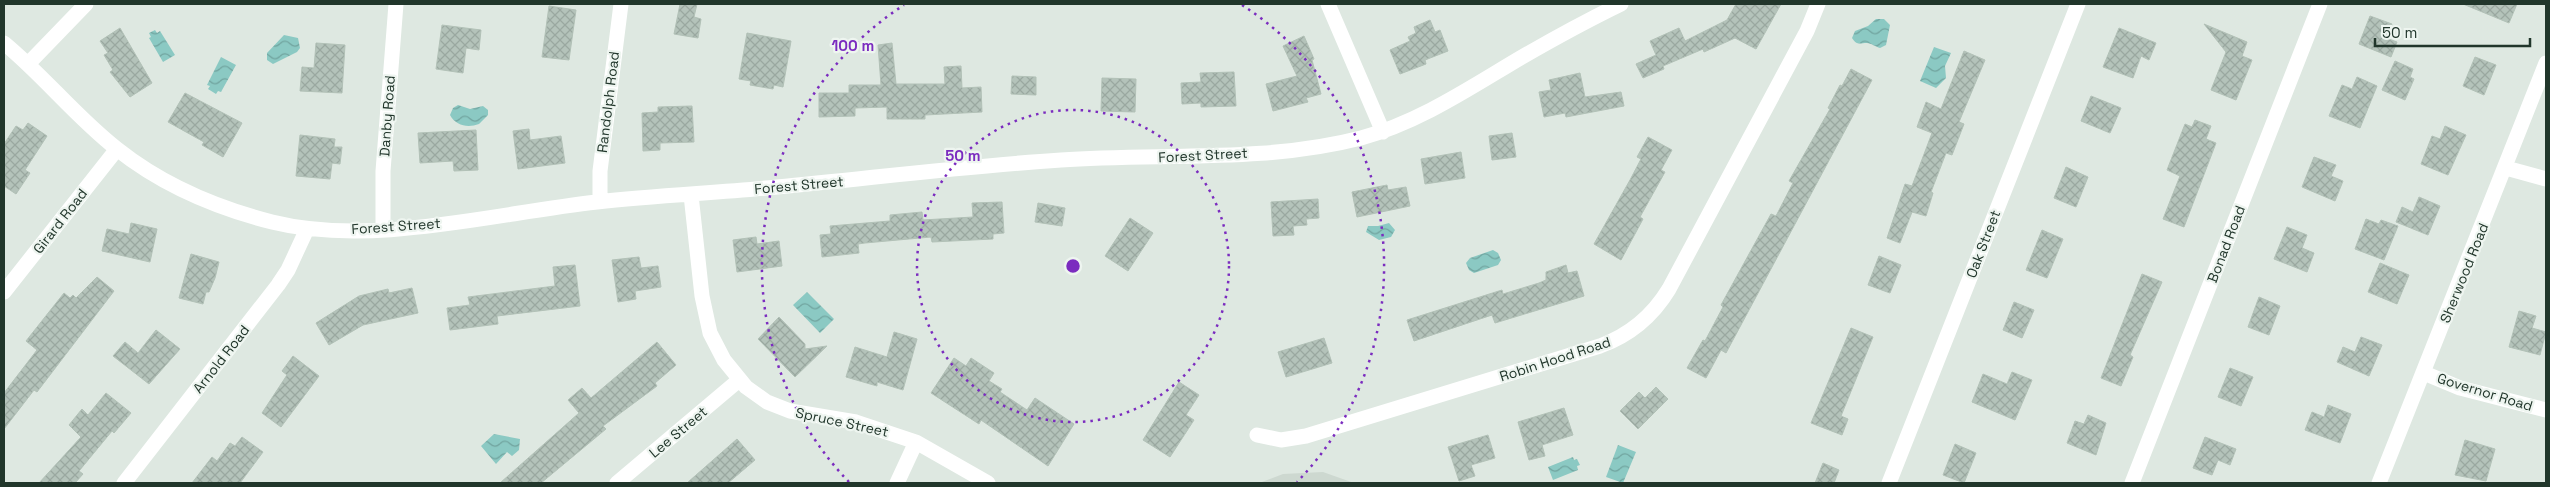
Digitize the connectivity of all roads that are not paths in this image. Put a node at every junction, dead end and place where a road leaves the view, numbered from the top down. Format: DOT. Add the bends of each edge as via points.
graph roads {
  1 [pos="86,4"];
  2 [pos="396,4"];
  3 [pos="621,4"];
  4 [pos="1328,4"];
  5 [pos="1621,4"];
  6 [pos="1818,4"];
  7 [pos="2078,4"];
  8 [pos="2320,4"];
  9 [pos="4,43"];
  10 [pos="2546,63"];
  11 [pos="28,64"];
  12 [pos="1383,132"];
  13 [pos="117,149"];
  14 [pos="2506,168"];
  15 [pos="2546,179"];
  16 [pos="690,195"];
  17 [pos="600,201"];
  18 [pos="307,229"];
  19 [pos="383,229"];
  20 [pos="4,292"];
  21 [pos="2424,374"];
  22 [pos="739,380"];
  23 [pos="2546,410"];
  24 [pos="1258,435"];
  25 [pos="916,442"];
  26 [pos="124,483"];
  27 [pos="617,483"];
  28 [pos="897,483"];
  29 [pos="988,483"];
  30 [pos="1889,483"];
  31 [pos="2132,483"];
  32 [pos="2379,483"];
  1 -- 11 [label="street"];
  2 -- 19 [label="street, Danby Road" via="383,170"];
  3 -- 17 [label="street, Randolph Road" via="600,171"];
  4 -- 12 [label="street"];
  5 -- 12 [label="street, Forest Street" via="1434,108"];
  6 -- 24 [label="street, Robin Hood Road" via="1807,31 1669,289 1654,311 1635,329 1600,346 1306,436 1281,440"];
  7 -- 30 [label="street, Oak Street"];
  8 -- 31 [label="street, Bonad Road"];
  9 -- 11 [label="street, Forest Street"];
  10 -- 14 [label="street, Sherwood Road"];
  11 -- 13 [label="street, Forest Street"];
  12 -- 16 [label="street, Forest Street" via="1296,150 1061,160"];
  13 -- 18 [label="street, Forest Street" via="166,180 211,202 264,220"];
  13 -- 20 [label="street, Girard Road"];
  14 -- 15 [label="street"];
  14 -- 21 [label="street, Sherwood Road"];
  16 -- 17 [label="street, Forest Street"];
  16 -- 22 [label="street, Spruce Street" via="702,296 710,333 716,349"];
  17 -- 19 [label="street, Forest Street"];
  18 -- 19 [label="street, Forest Street"];
  18 -- 26 [label="street, Arnold Road" via="282,280"];
  21 -- 23 [label="street, Governor Road" via="2460,388"];
  21 -- 32 [label="street, Sherwood Road"];
  22 -- 25 [label="street, Spruce Street" via="759,397 790,411 856,422"];
  22 -- 27 [label="street, Lee Street"];
  25 -- 28 [label="street"];
  25 -- 29 [label="street, Spruce Street"];
}
